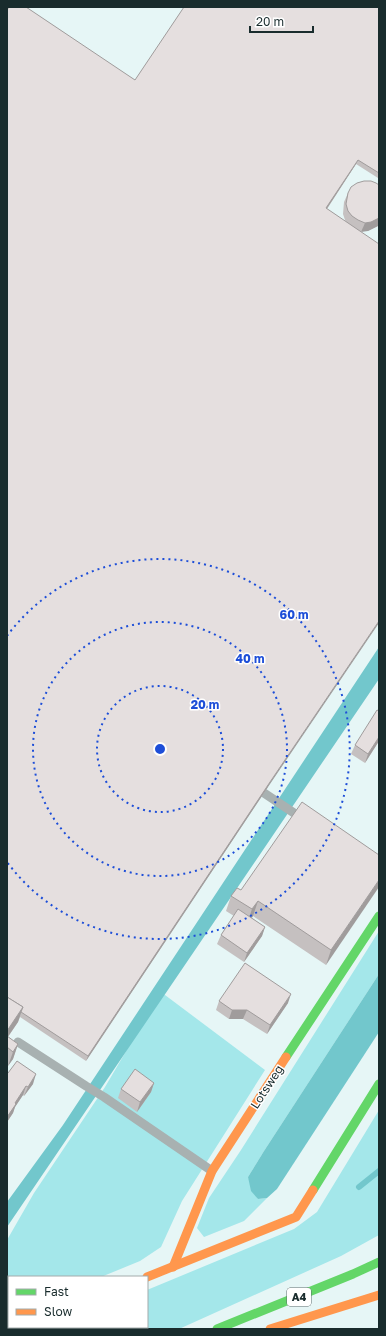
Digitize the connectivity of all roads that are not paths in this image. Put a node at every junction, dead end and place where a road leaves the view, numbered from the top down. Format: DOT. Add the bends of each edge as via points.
graph roads {
  1 [pos="266,793"];
  2 [pos="309,823"];
  3 [pos="379,916"];
  4 [pos="18,1042"];
  5 [pos="379,1084"];
  6 [pos="212,1171"];
  7 [pos="379,1262"];
  8 [pos="173,1267"];
  9 [pos="148,1277"];
  10 [pos="379,1295"];
  11 [pos="217,1329"];
  12 [pos="270,1329"];
  1 -- 2 [label="lane"];
  3 -- 6 [label="main road, Lotsweg"];
  4 -- 6 [label="lane"];
  5 -- 8 [label="main road" via="296,1217"];
  6 -- 8 [label="main road, Lotsweg"];
  7 -- 11 [label="main road, A4"];
  8 -- 9 [label="main road"];
  10 -- 12 [label="main road, A4"];
}
